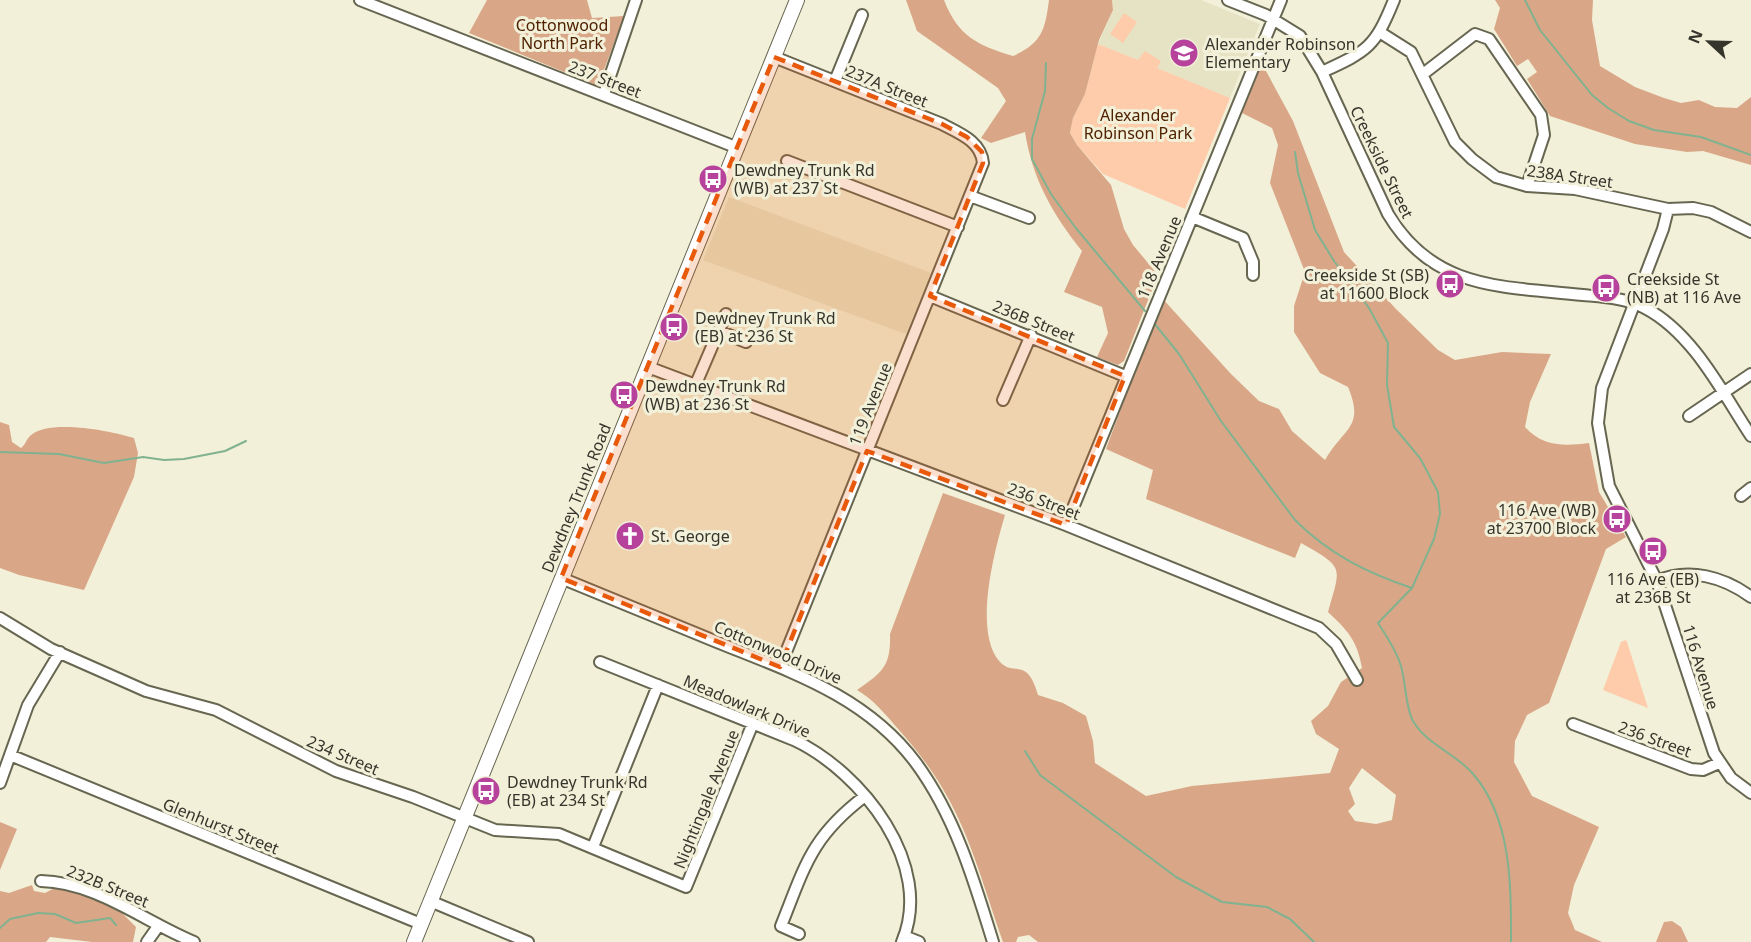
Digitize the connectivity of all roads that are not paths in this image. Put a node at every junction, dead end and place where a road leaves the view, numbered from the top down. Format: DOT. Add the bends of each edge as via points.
graph roads {
  1 [pos="360,0"];
  2 [pos="636,0"];
  3 [pos="797,0"];
  4 [pos="1228,0"];
  5 [pos="1281,0"];
  6 [pos="1394,0"];
  7 [pos="862,15"];
  8 [pos="1274,18"];
  9 [pos="1381,33"];
  10 [pos="774,57"];
  11 [pos="1322,72"];
  12 [pos="1423,74"];
  13 [pos="835,81"];
  14 [pos="604,94"];
  15 [pos="738,148"];
  16 [pos="982,152"];
  17 [pos="787,161"];
  18 [pos="1527,186"];
  19 [pos="970,196"];
  20 [pos="1668,209"];
  21 [pos="1029,218"];
  22 [pos="1192,218"];
  23 [pos="958,227"];
  24 [pos="1751,232"];
  25 [pos="1253,275"];
  26 [pos="930,296"];
  27 [pos="1635,303"];
  28 [pos="726,314"];
  29 [pos="719,331"];
  30 [pos="1030,335"];
  31 [pos="746,342"];
  32 [pos="648,367"];
  33 [pos="1751,374"];
  34 [pos="1125,376"];
  35 [pos="695,386"];
  36 [pos="1723,394"];
  37 [pos="1003,400"];
  38 [pos="1689,416"];
  39 [pos="1751,436"];
  40 [pos="867,451"];
  41 [pos="1751,488"];
  42 [pos="1741,496"];
  43 [pos="1066,525"];
  44 [pos="561,578"];
  45 [pos="1657,581"];
  46 [pos="1751,597"];
  47 [pos="0,618"];
  48 [pos="60,652"];
  49 [pos="600,662"];
  50 [pos="780,667"];
  51 [pos="1357,680"];
  52 [pos="658,685"];
  53 [pos="753,723"];
  54 [pos="1573,724"];
  55 [pos="10,755"];
  56 [pos="1719,763"];
  57 [pos="0,783"];
  58 [pos="1751,793"];
  59 [pos="865,796"];
  60 [pos="463,817"];
  61 [pos="592,847"];
  62 [pos="41,881"];
  63 [pos="686,887"];
  64 [pos="430,901"];
  65 [pos="421,924"];
  66 [pos="159,925"];
  67 [pos="799,934"];
  68 [pos="903,939"];
  69 [pos="147,942"];
  70 [pos="194,942"];
  71 [pos="414,942"];
  72 [pos="528,942"];
  73 [pos="919,942"];
  74 [pos="993,942"];
  1 -- 14 [label="street, 237 Street"];
  2 -- 14 [label="street"];
  3 -- 10 [label="main road, Dewdney Trunk Road"];
  4 -- 8 [label="street, Creekside Street"];
  5 -- 8 [label="street, 118 Avenue"];
  6 -- 9 [label="street"];
  7 -- 13 [label="street"];
  8 -- 11 [label="street, Creekside Street" via="1299,36"];
  8 -- 22 [label="street, 118 Avenue"];
  9 -- 11 [label="street" via="1361,54"];
  9 -- 12 [label="street, 238A Street" via="1411,52"];
  10 -- 13 [label="street, 237A Street"];
  10 -- 15 [label="main road, Dewdney Trunk Road"];
  11 -- 27 [label="street, Creekside Street" via="1388,214 1399,232 1422,254 1454,276 1478,283"];
  12 -- 18 [label="street, 238A Street" via="1455,142 1496,177"];
  12 -- 18 [label="street" via="1475,34 1489,39 1541,115 1544,135"];
  13 -- 16 [label="street, 237A Street" via="942,124 967,137"];
  14 -- 15 [label="street, 237 Street"];
  15 -- 32 [label="main road, Dewdney Trunk Road"];
  16 -- 19 [label="street, 119 Avenue" via="983,162"];
  17 -- 23 [label="street"];
  18 -- 20 [label="street, 238A Street" via="1575,189"];
  19 -- 21 [label="street"];
  19 -- 23 [label="street, 119 Avenue"];
  20 -- 24 [label="street, 238A Street" via="1712,212"];
  20 -- 27 [label="street, 116 Avenue"];
  22 -- 25 [label="street" via="1243,238 1253,262"];
  22 -- 34 [label="street, 118 Avenue"];
  23 -- 26 [label="street, 119 Avenue"];
  26 -- 30 [label="street, 236B Street"];
  26 -- 40 [label="street, 119 Avenue"];
  27 -- 36 [label="street, Creekside Street" via="1677,332"];
  27 -- 45 [label="street, 116 Avenue" via="1602,388 1598,423 1609,486"];
  28 -- 29 [label="street"];
  29 -- 31 [label="street"];
  29 -- 35 [label="street"];
  30 -- 34 [label="street, 236B Street"];
  30 -- 37 [label="street"];
  32 -- 35 [label="street, 236 Street"];
  32 -- 44 [label="main road, Dewdney Trunk Road"];
  33 -- 36 [label="street"];
  34 -- 43 [label="street, 118 Avenue"];
  35 -- 40 [label="street, 236 Street"];
  36 -- 38 [label="street"];
  36 -- 39 [label="street, Creekside Street"];
  40 -- 43 [label="street, 236 Street"];
  40 -- 50 [label="street, 119 Avenue"];
  41 -- 42 [label="street"];
  43 -- 51 [label="street, 236 Street" via="1319,628 1336,644"];
  44 -- 50 [label="street, Cottonwood Drive"];
  44 -- 60 [label="main road, Dewdney Trunk Road"];
  45 -- 46 [label="street" via="1676,574 1697,574"];
  45 -- 56 [label="street, 116 Avenue"];
  47 -- 48 [label="street, 234 Street"];
  48 -- 55 [label="street" via="28,705"];
  48 -- 60 [label="street, 234 Street" via="146,691 216,710 336,771"];
  49 -- 52 [label="street, Meadowlark Drive"];
  50 -- 74 [label="street, Cottonwood Drive" via="851,702 875,720 915,761 938,796 960,842"];
  52 -- 53 [label="street, Meadowlark Drive"];
  52 -- 61 [label="street"];
  53 -- 59 [label="street, Meadowlark Drive" via="823,756"];
  53 -- 63 [label="street, Nightingale Avenue"];
  54 -- 56 [label="street, 236 Street" via="1691,769 1703,770"];
  55 -- 57 [label="street"];
  55 -- 65 [label="street, Glenhurst Street"];
  56 -- 58 [label="street"];
  59 -- 67 [label="street" via="832,823 811,852 781,926"];
  59 -- 68 [label="street, Meadowlark Drive" via="884,823 907,872 912,898"];
  60 -- 61 [label="street, 234 Street" via="500,831 552,832"];
  60 -- 64 [label="main road, Dewdney Trunk Road"];
  61 -- 63 [label="street, 234 Street"];
  62 -- 66 [label="street, 232B Street" via="62,881"];
  64 -- 65 [label="main road, Dewdney Trunk Road"];
  64 -- 72 [label="street"];
  65 -- 71 [label="main road, Dewdney Trunk Road"];
  66 -- 69 [label="street"];
  66 -- 70 [label="street, 232B Street"];
  68 -- 73 [label="street"];
}
